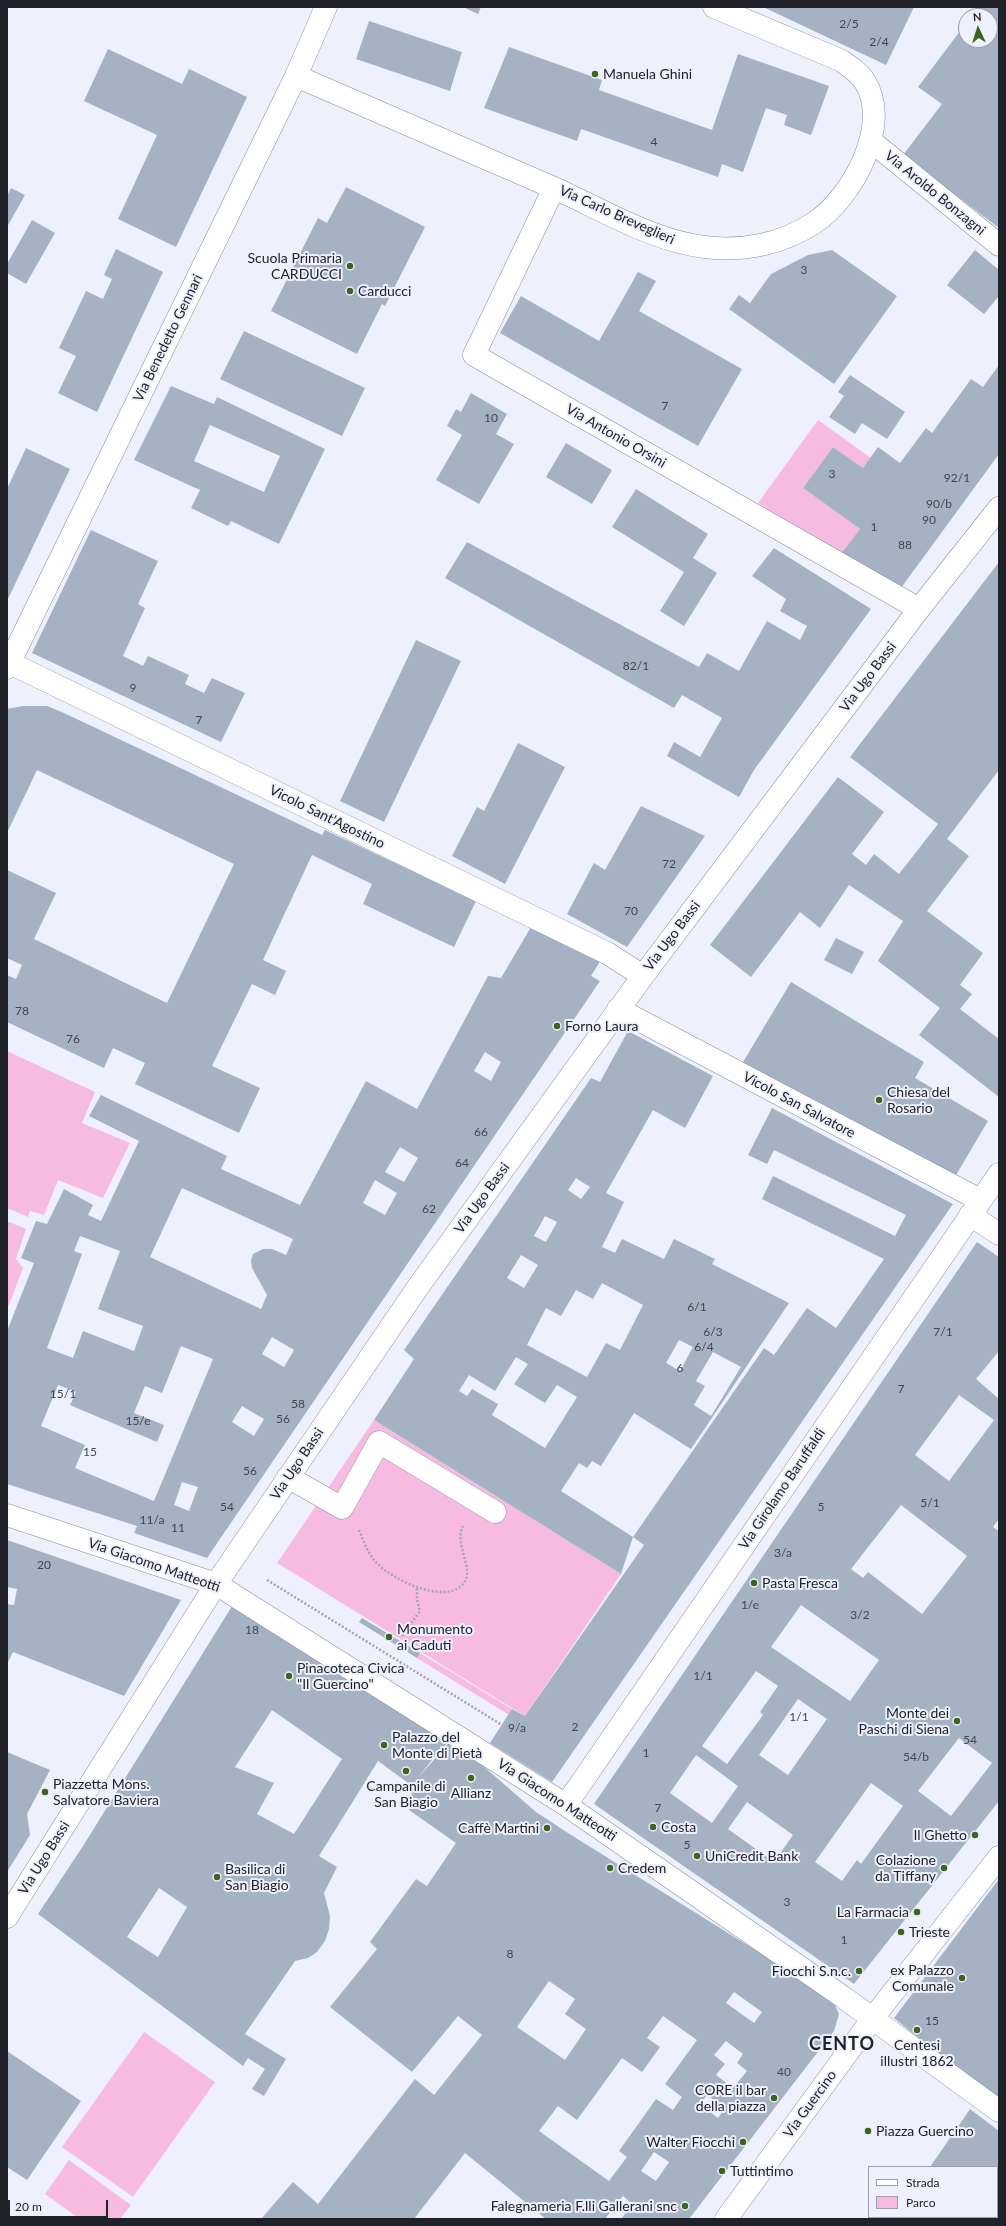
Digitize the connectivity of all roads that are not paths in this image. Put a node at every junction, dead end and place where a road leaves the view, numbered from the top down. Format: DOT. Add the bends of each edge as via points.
graph roads {
  1 [pos="326,7"];
  2 [pos="714,7"];
  3 [pos="296,76"];
  4 [pos="871,140"];
  5 [pos="554,188"];
  6 [pos="999,245"];
  7 [pos="999,508"];
  8 [pos="919,609"];
  9 [pos="8,666"];
  10 [pos="642,976"];
  11 [pos="618,1009"];
  12 [pos="999,1174"];
  13 [pos="975,1208"];
  14 [pos="999,1234"];
  15 [pos="288,1477"];
  16 [pos="495,1512"];
  17 [pos="7,1515"];
  18 [pos="216,1584"];
  19 [pos="566,1804"];
  20 [pos="999,1857"];
  21 [pos="7,1917"];
  22 [pos="873,2018"];
  23 [pos="999,2111"];
  24 [pos="726,2219"];
  1 -- 3 [label="street, Via Benedetto Gennari"];
  2 -- 4 [label="street, Via Carlo Breveglieri" via="840,60 854,69 865,81 875,111"];
  3 -- 5 [label="street, Via Carlo Breveglieri"];
  3 -- 9 [label="street, Via Benedetto Gennari"];
  4 -- 5 [label="street, Via Carlo Breveglieri" via="852,180 828,214 798,232 762,245 743,248 706,248 669,240"];
  4 -- 6 [label="street, Via Aroldo Bonzagni"];
  5 -- 8 [label="street, Via Antonio Orsini" via="474,355"];
  7 -- 8 [label="street, Via Ugo Bassi"];
  8 -- 10 [label="street, Via Ugo Bassi"];
  9 -- 10 [label="street, Vicolo Sant'Agostino" via="607,953"];
  10 -- 11 [label="street, Via Ugo Bassi"];
  11 -- 13 [label="street, Vicolo San Salvatore"];
  11 -- 15 [label="street, Via Ugo Bassi" via="418,1287"];
  12 -- 13 [label="street, Via Girolamo Baruffaldi"];
  13 -- 14 [label="street, Vicolo San Salvatore"];
  13 -- 19 [label="street, Via Girolamo Baruffaldi"];
  15 -- 16 [label="street" via="342,1508 379,1442"];
  15 -- 18 [label="street, Via Ugo Bassi"];
  17 -- 18 [label="street, Via Giacomo Matteotti"];
  18 -- 19 [label="street, Via Giacomo Matteotti"];
  18 -- 21 [label="street, Via Ugo Bassi"];
  19 -- 22 [label="street, Via Giacomo Matteotti"];
  20 -- 22 [label="street, Via Guercino"];
  22 -- 23 [label="street, Via Giacomo Matteotti"];
  22 -- 24 [label="street, Via Guercino"];
}
